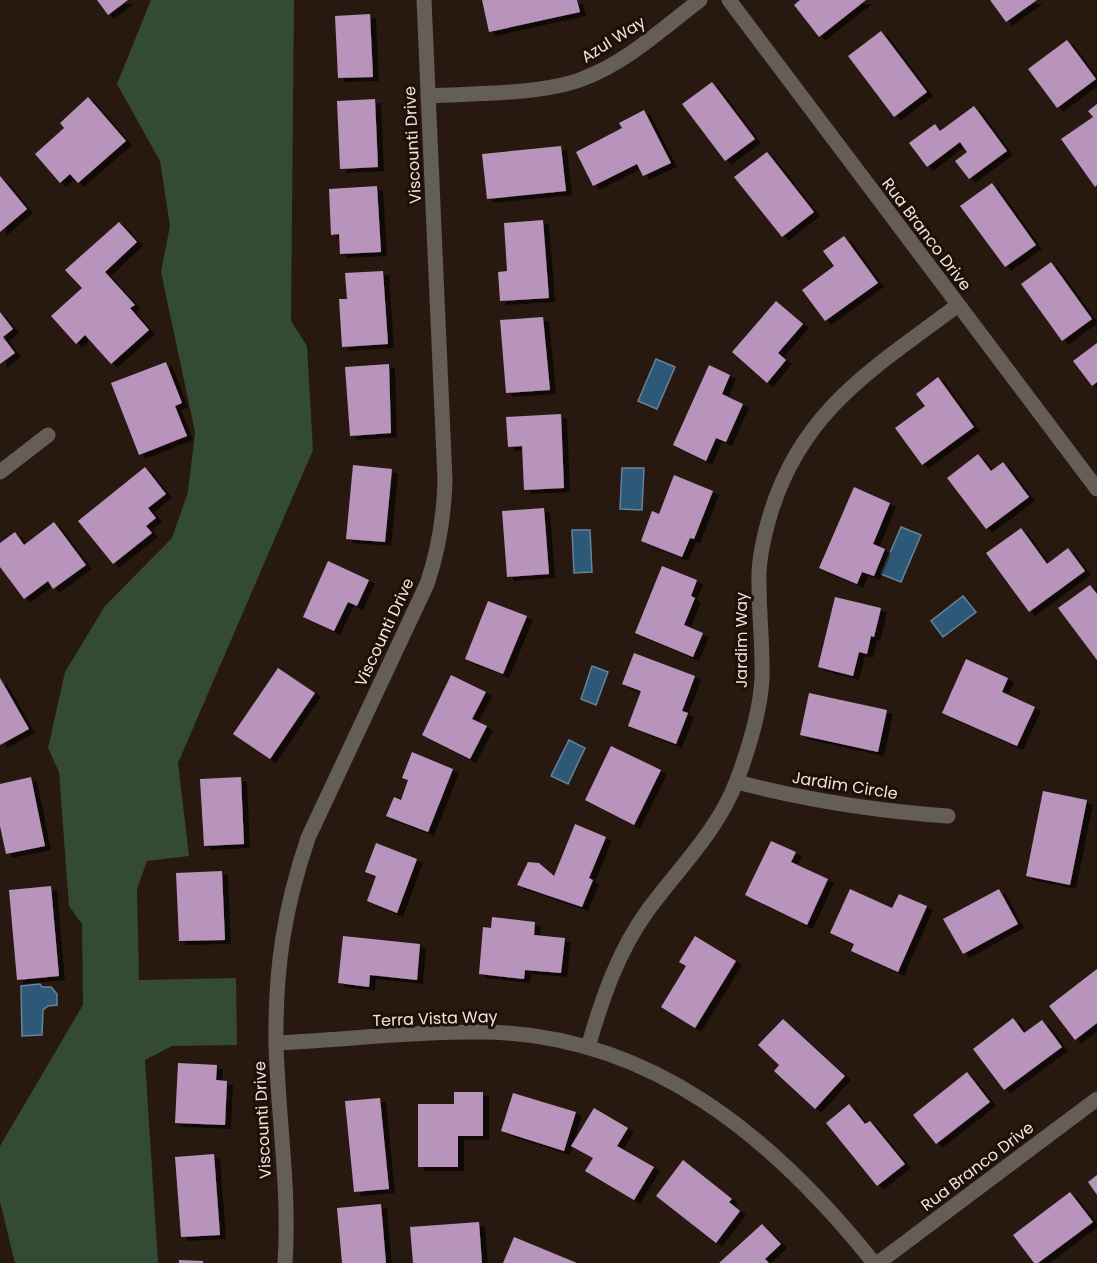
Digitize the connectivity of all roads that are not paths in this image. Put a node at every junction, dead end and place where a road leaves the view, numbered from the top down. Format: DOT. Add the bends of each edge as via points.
graph roads {
  1 [pos="424,0"];
  2 [pos="700,0"];
  3 [pos="729,0"];
  4 [pos="428,96"];
  5 [pos="958,305"];
  6 [pos="48,435"];
  7 [pos="0,472"];
  8 [pos="1097,489"];
  9 [pos="737,782"];
  10 [pos="948,816"];
  11 [pos="276,1043"];
  12 [pos="588,1047"];
  13 [pos="1097,1099"];
  14 [pos="285,1263"];
  15 [pos="876,1263"];
  1 -- 4 [label="street, Viscounti Drive"];
  2 -- 4 [label="street, Azul Way" via="632,52 582,79 556,87"];
  3 -- 5 [label="street, Rua Branco Drive"];
  4 -- 11 [label="street, Viscounti Drive" via="445,514 427,584 326,797 293,880 279,960"];
  5 -- 8 [label="street, Rua Branco Drive"];
  5 -- 9 [label="street, Jardim Way" via="836,400 803,439 779,485 764,533 758,581 762,680 753,731"];
  6 -- 7 [label="street"];
  9 -- 10 [label="street, Jardim Circle" via="890,812"];
  9 -- 12 [label="street, Jardim Way" via="718,816 646,912 623,951 602,998"];
  11 -- 12 [label="street, Terra Vista Way" via="482,1032"];
  11 -- 14 [label="street, Viscounti Drive"];
  12 -- 15 [label="street, Terra Vista Way" via="644,1066 743,1127 789,1167"];
  13 -- 15 [label="street, Rua Branco Drive"];
}
